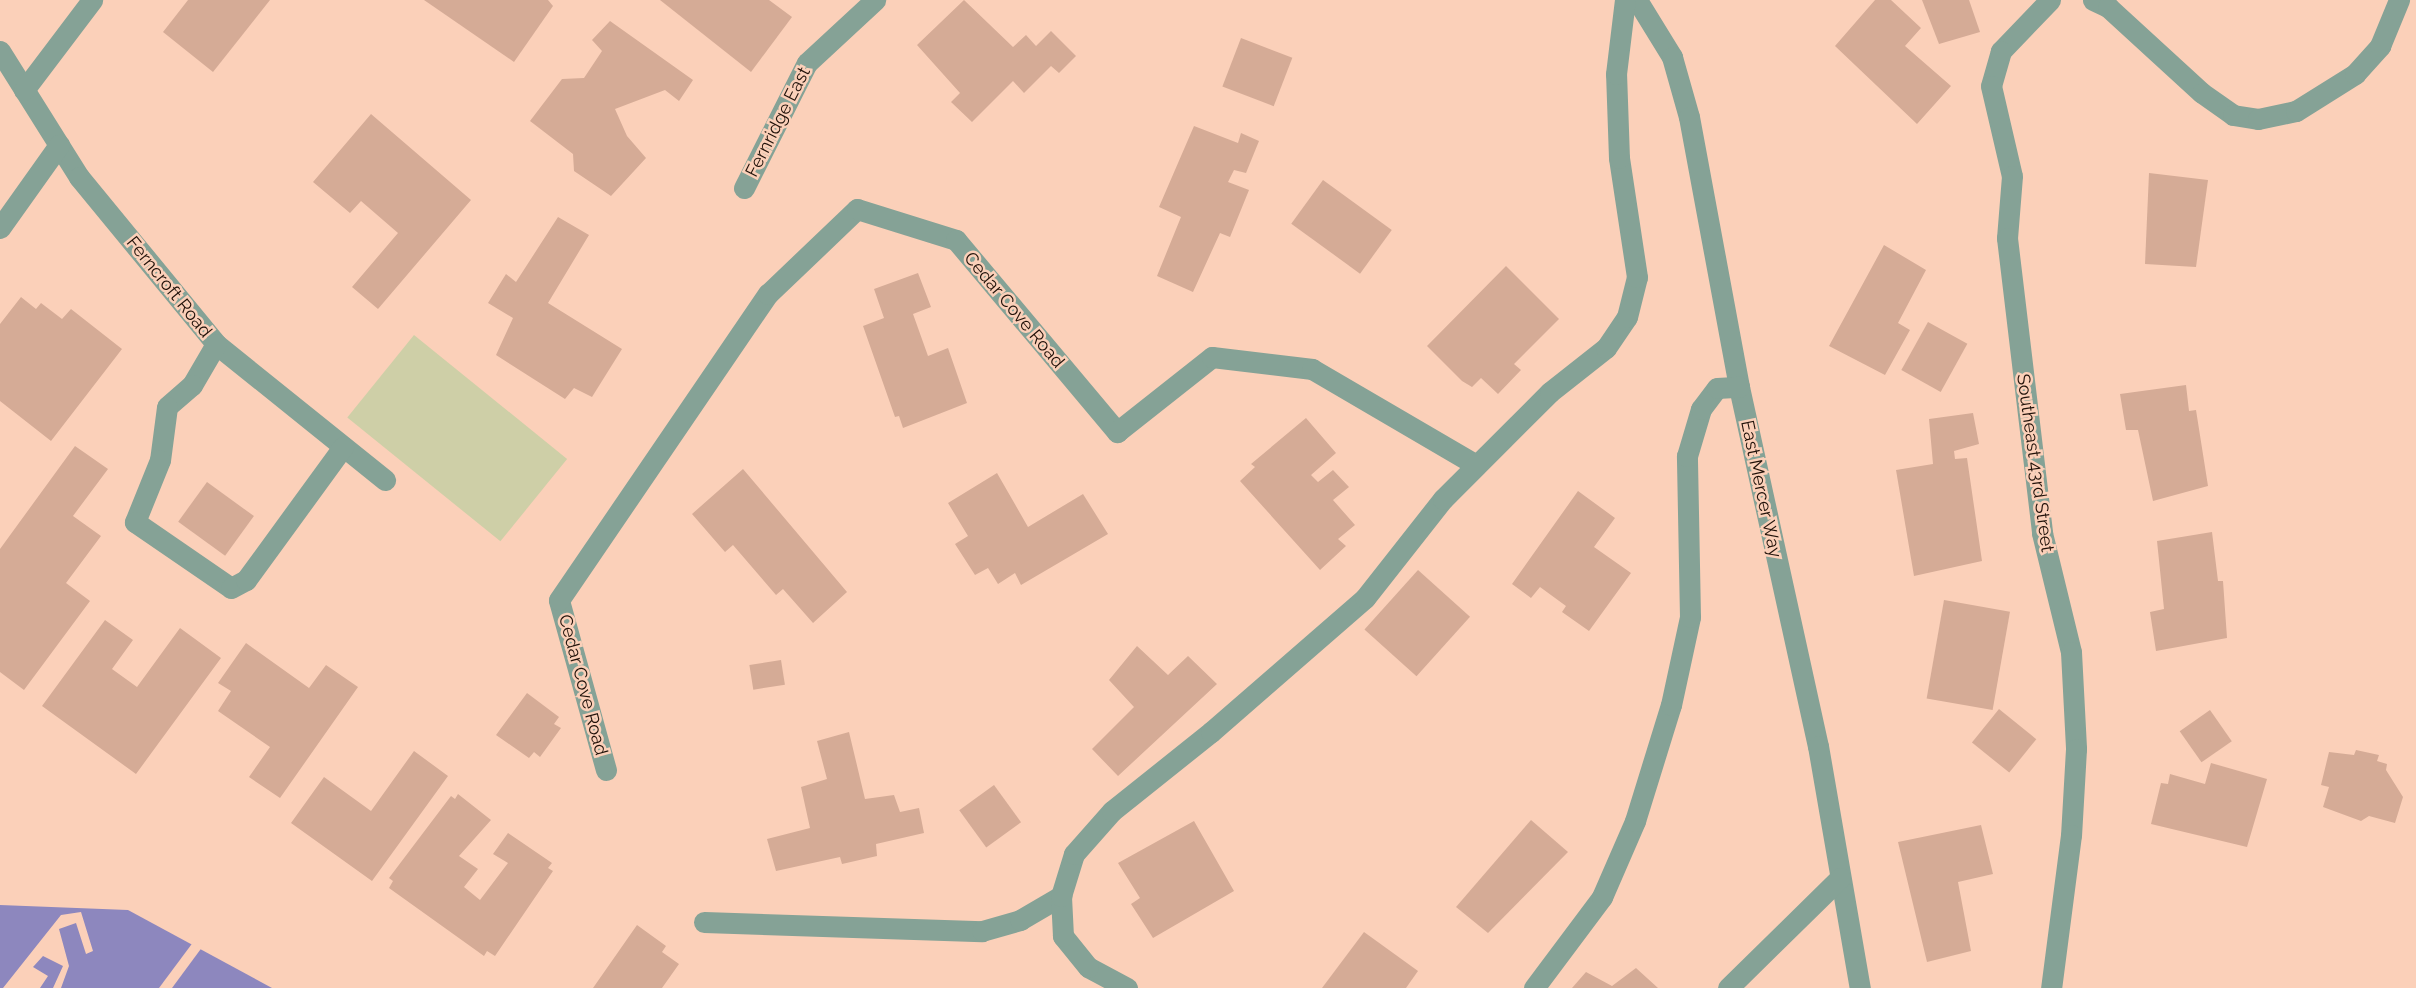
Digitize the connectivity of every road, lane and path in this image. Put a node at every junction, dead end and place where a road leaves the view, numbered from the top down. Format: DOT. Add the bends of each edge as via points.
graph roads {
  1 [pos="92,0"];
  2 [pos="875,0"];
  3 [pos="1625,0"];
  4 [pos="1637,0"];
  5 [pos="2050,0"];
  6 [pos="2094,0"];
  7 [pos="2399,0"];
  8 [pos="0,51"];
  9 [pos="24,90"];
  10 [pos="59,145"];
  11 [pos="744,188"];
  12 [pos="0,228"];
  13 [pos="216,344"];
  14 [pos="1739,387"];
  15 [pos="344,447"];
  16 [pos="1476,465"];
  17 [pos="385,480"];
  18 [pos="606,770"];
  19 [pos="1840,878"];
  20 [pos="1061,896"];
  21 [pos="704,922"];
  22 [pos="1127,988"];
  23 [pos="1534,988"];
  24 [pos="1728,988"];
  25 [pos="1860,988"];
  26 [pos="2051,988"];
  1 -- 9 [label="street"];
  2 -- 11 [label="street, Fernridge East" via="807,63"];
  3 -- 16 [label="street" via="1615,74 1619,158 1637,277 1627,317 1606,348 1550,392"];
  4 -- 14 [label="street, East Mercer Way" via="1672,57 1689,117"];
  5 -- 26 [label="street, Southeast 43rd Street" via="2001,51 1991,86 2012,176 2007,238 2042,533 2071,666 2076,749 2071,835"];
  6 -- 7 [label="street" via="2108,7 2202,93 2234,115 2258,119 2296,111 2355,74 2380,46"];
  8 -- 9 [label="street, Ferncroft Road"];
  9 -- 10 [label="street, Ferncroft Road"];
  10 -- 12 [label="street"];
  10 -- 13 [label="street, Ferncroft Road" via="79,177"];
  13 -- 15 [label="street, Ferncroft Road"];
  13 -- 15 [label="street" via="192,385 167,407 160,460 135,522 231,588 246,580"];
  14 -- 19 [label="street, East Mercer Way" via="1818,746"];
  14 -- 23 [label="street" via="1717,388 1701,409 1688,456 1690,617 1671,705 1635,821 1602,897"];
  15 -- 17 [label="street, Ferncroft Road"];
  16 -- 18 [label="street, Cedar Cove Road" via="1312,369 1212,357 1117,432 957,240 857,209 768,294 559,600"];
  16 -- 20 [label="street" via="1443,499 1365,598 1222,723 1112,811 1074,854"];
  19 -- 24 [label="street"];
  19 -- 25 [label="street, East Mercer Way"];
  20 -- 21 [label="street" via="1020,920 982,931"];
  20 -- 22 [label="street" via="1063,936 1088,967"];
}
